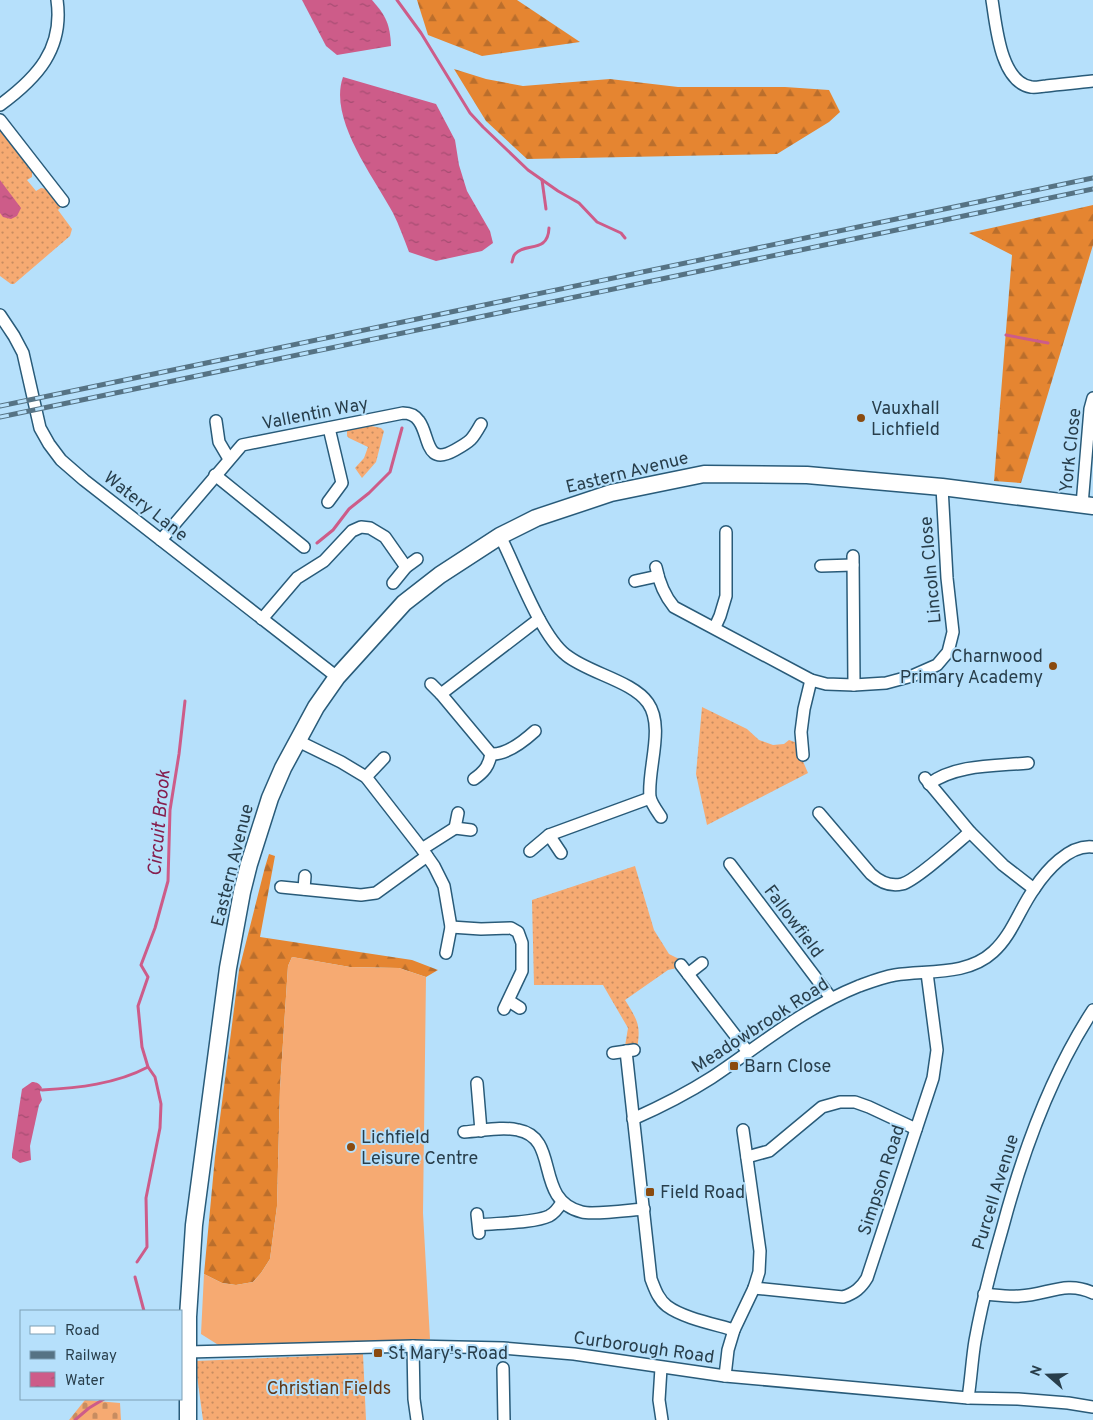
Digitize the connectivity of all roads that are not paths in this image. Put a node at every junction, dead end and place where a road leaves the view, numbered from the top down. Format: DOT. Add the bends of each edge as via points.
graph roads {
  1 [pos="57,0"];
  2 [pos="992,0"];
  3 [pos="1093,81"];
  4 [pos="0,106"];
  5 [pos="0,120"];
  6 [pos="44,176"];
  7 [pos="34,184"];
  8 [pos="63,200"];
  9 [pos="0,315"];
  10 [pos="1093,398"];
  11 [pos="216,421"];
  12 [pos="482,424"];
  13 [pos="329,428"];
  14 [pos="1091,438"];
  15 [pos="229,459"];
  16 [pos="215,475"];
  17 [pos="942,488"];
  18 [pos="328,502"];
  19 [pos="1088,505"];
  20 [pos="500,536"];
  21 [pos="161,540"];
  22 [pos="729,540"];
  23 [pos="304,547"];
  24 [pos="417,559"];
  25 [pos="821,566"];
  26 [pos="406,567"];
  27 [pos="635,581"];
  28 [pos="393,583"];
  29 [pos="262,619"];
  30 [pos="539,619"];
  31 [pos="715,628"];
  32 [pos="337,677"];
  33 [pos="811,680"];
  34 [pos="431,684"];
  35 [pos="854,685"];
  36 [pos="441,694"];
  37 [pos="532,739"];
  38 [pos="298,741"];
  39 [pos="491,754"];
  40 [pos="803,755"];
  41 [pos="384,758"];
  42 [pos="1028,763"];
  43 [pos="366,777"];
  44 [pos="474,779"];
  45 [pos="650,798"];
  46 [pos="458,813"];
  47 [pos="661,817"];
  48 [pos="821,819"];
  49 [pos="455,828"];
  50 [pos="471,830"];
  51 [pos="970,832"];
  52 [pos="549,835"];
  53 [pos="1093,847"];
  54 [pos="530,851"];
  55 [pos="424,852"];
  56 [pos="561,853"];
  57 [pos="739,856"];
  58 [pos="305,876"];
  59 [pos="281,887"];
  60 [pos="304,889"];
  61 [pos="1034,889"];
  62 [pos="451,927"];
  63 [pos="446,954"];
  64 [pos="702,963"];
  65 [pos="927,973"];
  66 [pos="831,998"];
  67 [pos="520,1008"];
  68 [pos="1093,1010"];
  69 [pos="613,1052"];
  70 [pos="748,1052"];
  71 [pos="474,1090"];
  72 [pos="633,1118"];
  73 [pos="916,1129"];
  74 [pos="743,1130"];
  75 [pos="481,1131"];
  76 [pos="464,1132"];
  77 [pos="746,1157"];
  78 [pos="562,1202"];
  79 [pos="644,1210"];
  80 [pos="478,1224"];
  81 [pos="754,1288"];
  82 [pos="1093,1293"];
  83 [pos="984,1294"];
  84 [pos="734,1330"];
  85 [pos="413,1346"];
  86 [pos="188,1352"];
  87 [pos="503,1368"];
  88 [pos="661,1368"];
  89 [pos="725,1376"];
  90 [pos="968,1398"];
  91 [pos="1093,1407"];
  92 [pos="188,1420"];
  93 [pos="417,1420"];
  94 [pos="504,1420"];
  95 [pos="662,1420"];
  1 -- 4 [label="street" via="57,34 50,54 38,72"];
  2 -- 3 [label="street" via="1002,54 1009,71 1019,82 1030,87"];
  5 -- 6 [label="street"];
  6 -- 7 [label="street"];
  6 -- 8 [label="street"];
  9 -- 21 [label="street, Watery Lane" via="23,353 38,419 48,444 84,480"];
  10 -- 14 [label="street, York Close"];
  11 -- 15 [label="street" via="220,442"];
  12 -- 13 [label="street, Vallentin Way" via="471,441 446,455 428,448 420,421 411,414"];
  13 -- 15 [label="street, Vallentin Way" via="242,444"];
  13 -- 18 [label="street" via="342,484"];
  14 -- 19 [label="street, York Close"];
  15 -- 16 [label="street, Vallentin Way"];
  16 -- 21 [label="street, Vallentin Way"];
  16 -- 23 [label="street"];
  17 -- 19 [label="highway, Eastern Avenue"];
  17 -- 20 [label="highway, Eastern Avenue" via="807,475 704,474 611,493 536,518"];
  17 -- 35 [label="street, Lincoln Close" via="953,632 948,652 937,665 912,676 886,683"];
  20 -- 30 [label="street"];
  20 -- 32 [label="highway, Eastern Avenue" via="440,574 404,604"];
  21 -- 29 [label="street, Watery Lane"];
  22 -- 31 [label="street" via="726,596"];
  24 -- 26 [label="street"];
  25 -- 35 [label="street" via="853,561"];
  26 -- 28 [label="street"];
  26 -- 29 [label="street" via="385,537 370,528 361,527 352,531 324,561 297,578"];
  27 -- 31 [label="street, Lincoln Close" via="657,572 674,607"];
  29 -- 32 [label="street, Watery Lane"];
  30 -- 36 [label="street"];
  30 -- 45 [label="street" via="567,656 634,690 648,702 655,724"];
  31 -- 33 [label="street, Lincoln Close"];
  32 -- 38 [label="highway, Eastern Avenue"];
  33 -- 35 [label="street, Lincoln Close"];
  33 -- 40 [label="street" via="795,733"];
  34 -- 36 [label="street"];
  36 -- 39 [label="street"];
  37 -- 39 [label="street" via="499,755"];
  38 -- 43 [label="street"];
  38 -- 86 [label="highway, Eastern Avenue" via="270,798 259,829 242,892 228,968 194,1226"];
  39 -- 44 [label="street" via="484,772"];
  41 -- 43 [label="street"];
  42 -- 51 [label="street" via="969,769 927,781"];
  43 -- 55 [label="street"];
  45 -- 47 [label="street"];
  45 -- 52 [label="street"];
  46 -- 49 [label="street"];
  48 -- 51 [label="street" via="870,874 891,885 908,883"];
  49 -- 50 [label="street"];
  49 -- 55 [label="street"];
  51 -- 61 [label="street" via="1002,865"];
  52 -- 54 [label="street"];
  52 -- 56 [label="street"];
  53 -- 61 [label="street, Meadowbrook Road" via="1072,850"];
  55 -- 60 [label="street" via="376,893 361,895"];
  55 -- 62 [label="street" via="444,886"];
  57 -- 66 [label="street, Fallowfield" via="727,866"];
  58 -- 60 [label="street"];
  59 -- 60 [label="street"];
  61 -- 65 [label="street, Meadowbrook Road" via="1011,930 993,952 976,964"];
  62 -- 63 [label="street"];
  62 -- 67 [label="street" via="511,928 518,932 522,943 522,971 507,1005"];
  64 -- 70 [label="street" via="684,970"];
  65 -- 66 [label="street, Meadowbrook Road" via="895,975"];
  65 -- 73 [label="street, Simpson Road" via="936,1050 933,1078"];
  66 -- 70 [label="street, Meadowbrook Road"];
  68 -- 83 [label="street, Purcell Avenue" via="1075,1038 1034,1126 1013,1186"];
  69 -- 72 [label="street" via="630,1050"];
  70 -- 72 [label="street, Meadowbrook Road" via="681,1096"];
  71 -- 75 [label="street"];
  72 -- 79 [label="street"];
  73 -- 77 [label="street" via="855,1102 840,1102 822,1107 769,1151"];
  73 -- 81 [label="street, Simpson Road" via="871,1267 861,1288 844,1297"];
  74 -- 77 [label="street"];
  75 -- 76 [label="street"];
  75 -- 78 [label="street" via="519,1130 532,1135 543,1148 553,1190"];
  77 -- 81 [label="street" via="760,1251"];
  78 -- 79 [label="street" via="584,1213"];
  78 -- 80 [label="street" via="550,1216 539,1219"];
  79 -- 84 [label="street" via="652,1279 666,1306"];
  81 -- 84 [label="street"];
  82 -- 83 [label="street" via="1078,1287 1018,1296"];
  83 -- 90 [label="street, Purcell Avenue"];
  84 -- 89 [label="street"];
  85 -- 86 [label="street, Curborough Road"];
  85 -- 88 [label="street, Curborough Road" via="574,1354"];
  85 -- 93 [label="street"];
  86 -- 92 [label="highway, Eastern Avenue"];
  87 -- 94 [label="street" via="509,1380"];
  88 -- 89 [label="street, Curborough Road"];
  88 -- 95 [label="street" via="658,1400"];
  89 -- 90 [label="street, Curborough Road"];
  90 -- 91 [label="street, Curborough Road" via="1018,1398"];
}
